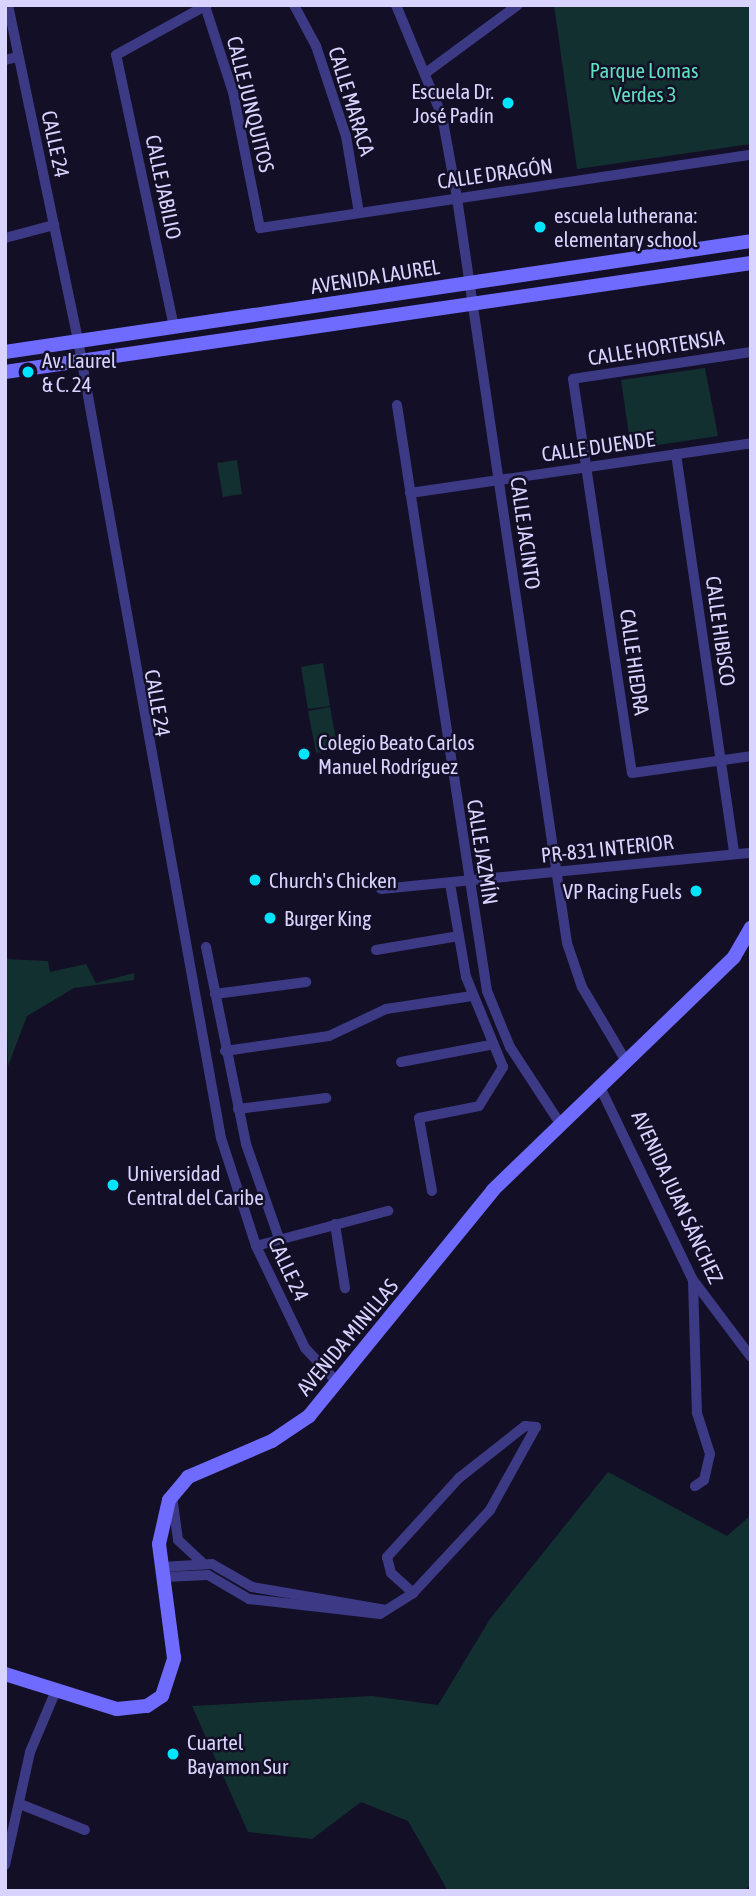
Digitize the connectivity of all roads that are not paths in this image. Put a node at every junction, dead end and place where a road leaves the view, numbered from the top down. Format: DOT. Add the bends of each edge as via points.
graph roads {
  1 [pos="8,5"];
  2 [pos="294,5"];
  3 [pos="396,5"];
  4 [pos="518,5"];
  5 [pos="206,6"];
  6 [pos="17,57"];
  7 [pos="5,60"];
  8 [pos="427,72"];
  9 [pos="751,155"];
  10 [pos="457,198"];
  11 [pos="257,212"];
  12 [pos="359,213"];
  13 [pos="54,225"];
  14 [pos="5,238"];
  15 [pos="751,241"];
  16 [pos="751,263"];
  17 [pos="468,283"];
  18 [pos="471,304"];
  19 [pos="174,327"];
  20 [pos="78,340"];
  21 [pos="5,352"];
  22 [pos="751,352"];
  23 [pos="81,361"];
  24 [pos="5,372"];
  25 [pos="397,405"];
  26 [pos="751,443"];
  27 [pos="676,454"];
  28 [pos="587,467"];
  29 [pos="499,480"];
  30 [pos="410,493"];
  31 [pos="751,755"];
  32 [pos="721,760"];
  33 [pos="751,853"];
  34 [pos="734,855"];
  35 [pos="556,873"];
  36 [pos="467,882"];
  37 [pos="450,883"];
  38 [pos="382,889"];
  39 [pos="751,928"];
  40 [pos="459,936"];
  41 [pos="206,947"];
  42 [pos="376,950"];
  43 [pos="306,982"];
  44 [pos="215,994"];
  45 [pos="472,996"];
  46 [pos="490,1045"];
  47 [pos="225,1051"];
  48 [pos="626,1061"];
  49 [pos="401,1062"];
  50 [pos="599,1085"];
  51 [pos="326,1098"];
  52 [pos="238,1109"];
  53 [pos="559,1122"];
  54 [pos="432,1191"];
  55 [pos="388,1211"];
  56 [pos="334,1224"];
  57 [pos="279,1238"];
  58 [pos="256,1246"];
  59 [pos="693,1280"];
  60 [pos="345,1288"];
  61 [pos="751,1357"];
  62 [pos="337,1382"];
  63 [pos="513,1436"];
  64 [pos="529,1449"];
  65 [pos="695,1486"];
  66 [pos="172,1496"];
  67 [pos="204,1563"];
  68 [pos="163,1572"];
  69 [pos="413,1593"];
  70 [pos="386,1610"];
  71 [pos="5,1674"];
  72 [pos="57,1688"];
  73 [pos="20,1804"];
  74 [pos="85,1830"];
  75 [pos="5,1865"];
  1 -- 6 [label="street, CALLE 24"];
  2 -- 12 [label="street, CALLE MARACA" via="316,46 346,136"];
  3 -- 8 [label="street, CALLE JACINTO"];
  4 -- 8 [label="street"];
  5 -- 11 [label="street, CALLE JUNQUITOS" via="233,92"];
  5 -- 19 [label="street, CALLE JABILIO" via="116,55"];
  6 -- 7 [label="street"];
  6 -- 13 [label="street, CALLE 24"];
  8 -- 10 [label="street, CALLE JACINTO"];
  9 -- 10 [label="street, CALLE DRAGÓN"];
  10 -- 12 [label="street, CALLE DRAGÓN"];
  10 -- 17 [label="street, CALLE JACINTO"];
  11 -- 12 [label="street, CALLE DRAGÓN" via="260,228"];
  13 -- 14 [label="street"];
  13 -- 20 [label="street, CALLE 24"];
  15 -- 17 [label="street, AVENIDA LAUREL"];
  16 -- 18 [label="street, AVENIDA LAUREL"];
  17 -- 18 [label="street, CALLE JACINTO"];
  17 -- 19 [label="street, AVENIDA LAUREL"];
  18 -- 23 [label="street, AVENIDA LAUREL"];
  18 -- 29 [label="street, CALLE JACINTO"];
  19 -- 20 [label="street, AVENIDA LAUREL"];
  20 -- 21 [label="street, AVENIDA LAUREL"];
  20 -- 23 [label="street, CALLE 24"];
  22 -- 28 [label="street, CALLE HORTENSIA" via="573,379"];
  23 -- 24 [label="street, AVENIDA LAUREL"];
  23 -- 58 [label="street, CALLE 24" via="220,1138"];
  25 -- 30 [label="street, CALLE JAZMÍN"];
  26 -- 27 [label="street, CALLE DUENDE"];
  27 -- 28 [label="street, CALLE DUENDE"];
  27 -- 32 [label="street, CALLE HIBISCO"];
  28 -- 29 [label="street, CALLE DUENDE"];
  28 -- 32 [label="street, CALLE HIEDRA" via="632,773"];
  29 -- 30 [label="street, CALLE DUENDE"];
  29 -- 35 [label="street, CALLE JACINTO"];
  30 -- 36 [label="street, CALLE JAZMÍN"];
  31 -- 32 [label="street"];
  32 -- 34 [label="street, CALLE HIBISCO"];
  33 -- 34 [label="street, PR-831 INTERIOR"];
  34 -- 35 [label="street, PR-831 INTERIOR"];
  35 -- 36 [label="street, PR-831 INTERIOR"];
  35 -- 48 [label="street, CALLE JACINTO" via="582,987"];
  36 -- 37 [label="street, PR-831 INTERIOR"];
  36 -- 53 [label="street, CALLE JAZMÍN" via="487,991 510,1047"];
  37 -- 38 [label="street, PR-831 INTERIOR"];
  37 -- 40 [label="street"];
  39 -- 48 [label="street, AVENIDA MINILLAS" via="734,957"];
  40 -- 42 [label="street"];
  40 -- 45 [label="street"];
  41 -- 44 [label="street"];
  43 -- 44 [label="street"];
  44 -- 47 [label="street"];
  45 -- 46 [label="street"];
  45 -- 47 [label="street" via="386,1009 329,1036"];
  46 -- 49 [label="street"];
  46 -- 54 [label="street" via="503,1067 479,1106 419,1118"];
  47 -- 52 [label="street"];
  48 -- 50 [label="street, AVENIDA MINILLAS"];
  50 -- 53 [label="street, AVENIDA MINILLAS"];
  50 -- 59 [label="street, AVENIDA JUAN SÁNCHEZ"];
  51 -- 52 [label="street"];
  52 -- 57 [label="street"];
  53 -- 62 [label="street, AVENIDA MINILLAS" via="493,1190"];
  55 -- 56 [label="street"];
  56 -- 57 [label="street"];
  56 -- 60 [label="street"];
  57 -- 58 [label="street"];
  58 -- 62 [label="street, CALLE 24" via="305,1348"];
  59 -- 61 [label="street, AVENIDA JUAN SÁNCHEZ"];
  59 -- 65 [label="street" via="697,1413 710,1454 704,1480"];
  62 -- 66 [label="street, AVENIDA MINILLAS" via="309,1416 272,1441 188,1477"];
  63 -- 64 [label="street"];
  63 -- 64 [label="street" via="525,1426 536,1427"];
  63 -- 69 [label="street" via="459,1478 387,1557 385,1565"];
  64 -- 69 [label="street" via="490,1510"];
  66 -- 67 [label="street" via="178,1540"];
  66 -- 68 [label="street" via="159,1544"];
  67 -- 68 [label="street"];
  67 -- 70 [label="street" via="252,1587"];
  68 -- 70 [label="street" via="198,1573 249,1599"];
  68 -- 72 [label="street" via="174,1658 162,1696 147,1706 117,1709"];
  69 -- 70 [label="street"];
  71 -- 72 [label="street"];
  72 -- 73 [label="street" via="30,1752"];
  73 -- 74 [label="street"];
  73 -- 75 [label="street"];
}
